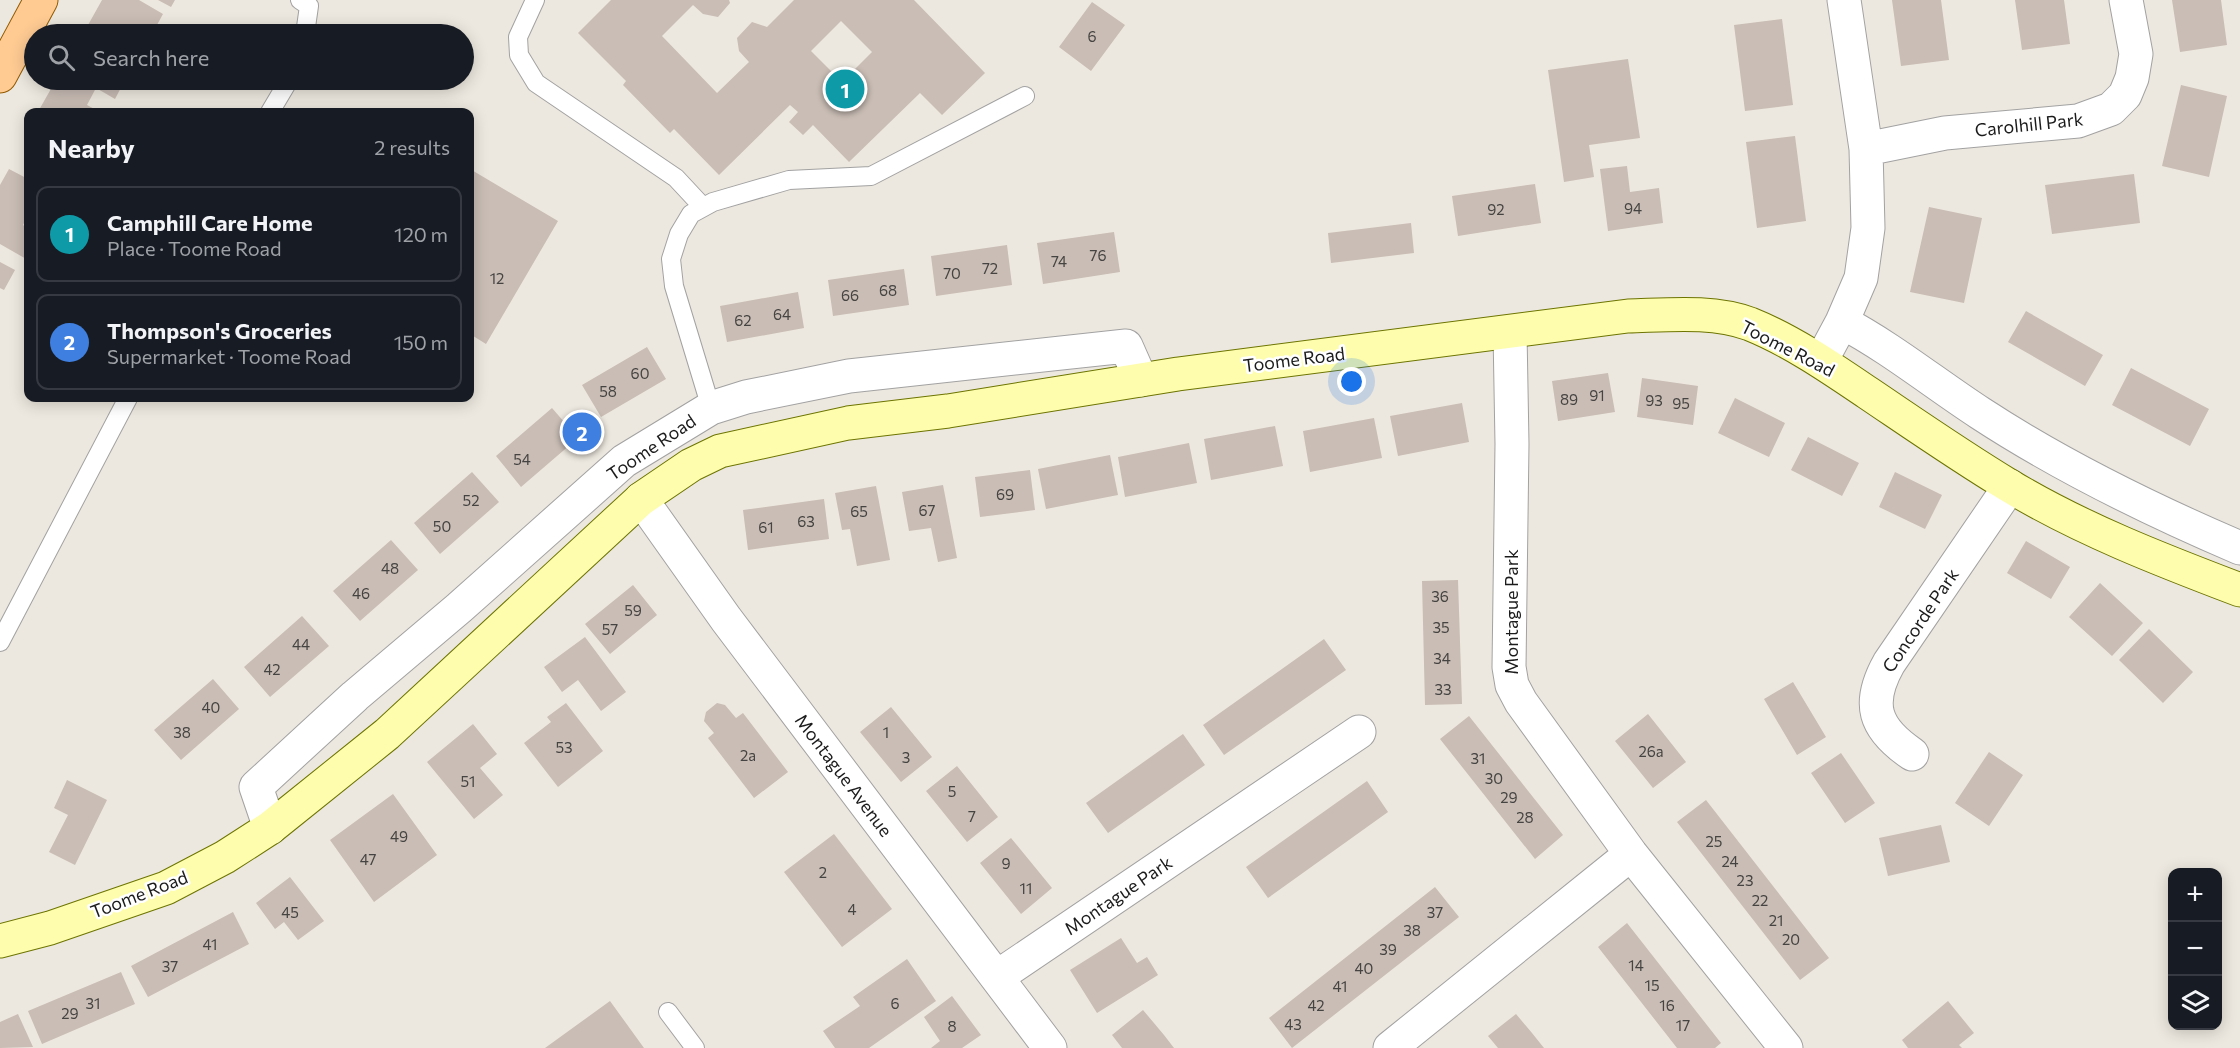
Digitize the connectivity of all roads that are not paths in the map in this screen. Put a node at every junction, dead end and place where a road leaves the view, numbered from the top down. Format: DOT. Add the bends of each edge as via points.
graph roads {
  1 [pos="41,0"];
  2 [pos="300,0"];
  3 [pos="534,0"];
  4 [pos="1844,0"];
  5 [pos="2126,0"];
  6 [pos="28,24"];
  7 [pos="308,24"];
  8 [pos="24,32"];
  9 [pos="0,76"];
  10 [pos="283,90"];
  11 [pos="1025,96"];
  12 [pos="272,108"];
  13 [pos="1866,149"];
  14 [pos="703,207"];
  15 [pos="1842,322"];
  16 [pos="1510,332"];
  17 [pos="1821,361"];
  18 [pos="1141,380"];
  19 [pos="126,402"];
  20 [pos="711,408"];
  21 [pos="720,451"];
  22 [pos="2010,486"];
  23 [pos="641,499"];
  24 [pos="2240,548"];
  25 [pos="2240,590"];
  26 [pos="0,642"];
  27 [pos="1359,732"];
  28 [pos="1912,754"];
  29 [pos="270,828"];
  30 [pos="1631,854"];
  31 [pos="0,941"];
  32 [pos="997,977"];
  33 [pos="668,1012"];
  34 [pos="1428,1037"];
  35 [pos="695,1048"];
  36 [pos="1050,1048"];
  37 [pos="1390,1048"];
  38 [pos="1786,1048"];
  1 -- 6 [label="main road"];
  2 -- 7 [label="lane" via="309,6"];
  3 -- 14 [label="lane" via="518,37 519,55 536,83 676,178"];
  4 -- 13 [label="street"];
  5 -- 13 [label="street, Carolhill Park" via="2136,54 2125,95 2112,109 2078,121 1944,133"];
  8 -- 9 [label="main road"];
  10 -- 12 [label="lane"];
  11 -- 14 [label="lane" via="871,176 789,180"];
  13 -- 15 [label="street" via="1866,252 1861,278"];
  14 -- 20 [label="lane" via="691,214 678,234 670,259 674,286"];
  15 -- 17 [label="street"];
  15 -- 24 [label="street" via="2065,464 2191,528"];
  16 -- 17 [label="main road, Toome Road" via="1628,316 1685,314 1749,324"];
  16 -- 18 [label="main road, Toome Road"];
  16 -- 30 [label="street, Montague Park" via="1512,685"];
  17 -- 22 [label="main road, Toome Road"];
  18 -- 20 [label="street, Toome Road" via="1126,346 849,376"];
  18 -- 21 [label="main road, Toome Road" via="848,423"];
  19 -- 26 [label="lane"];
  20 -- 21 [label="street"];
  20 -- 29 [label="street, Toome Road" via="624,461 256,787"];
  21 -- 23 [label="main road, Toome Road" via="691,465"];
  22 -- 25 [label="main road, Toome Road" via="2151,556"];
  22 -- 28 [label="street, Concorde Park" via="1879,683 1877,717 1891,740"];
  23 -- 29 [label="main road, Toome Road" via="387,734"];
  23 -- 32 [label="street, Montague Avenue" via="726,619"];
  27 -- 32 [label="street, Montague Park"];
  29 -- 31 [label="main road, Toome Road" via="166,888"];
  30 -- 34 [label="street"];
  30 -- 38 [label="street, Montague Park"];
  32 -- 36 [label="street, Montague Avenue"];
  33 -- 35 [label="lane"];
  34 -- 37 [label="street"];
}
